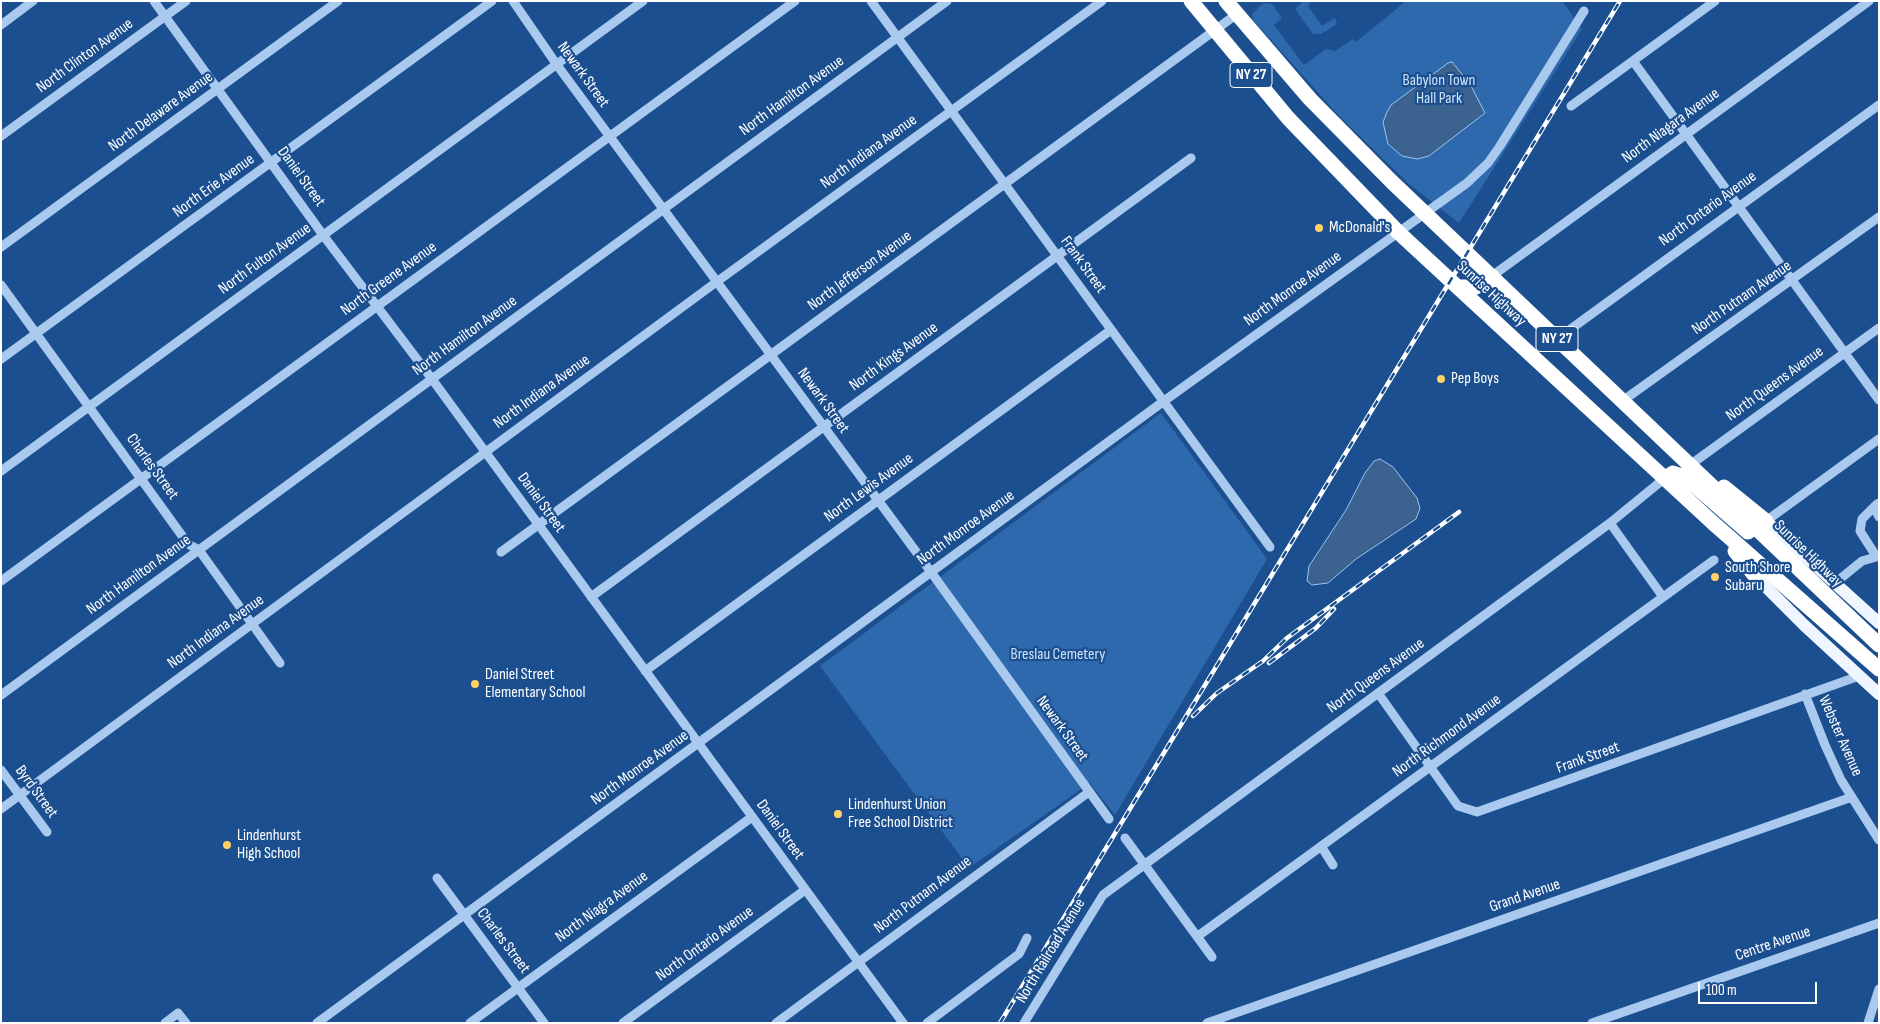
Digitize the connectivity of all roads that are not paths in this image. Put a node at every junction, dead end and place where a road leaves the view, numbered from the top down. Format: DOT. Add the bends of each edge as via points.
graph roads {
  1 [pos="33,1"];
  2 [pos="154,1"];
  3 [pos="186,1"];
  4 [pos="338,1"];
  5 [pos="492,1"];
  6 [pos="513,1"];
  7 [pos="643,1"];
  8 [pos="795,1"];
  9 [pos="871,1"];
  10 [pos="947,1"];
  11 [pos="1102,1"];
  12 [pos="1191,1"];
  13 [pos="1226,1"];
  14 [pos="1715,1"];
  15 [pos="1869,1"];
  16 [pos="1584,11"];
  17 [pos="1237,14"];
  18 [pos="165,16"];
  19 [pos="1,25"];
  20 [pos="1214,31"];
  21 [pos="898,37"];
  22 [pos="1633,61"];
  23 [pos="557,65"];
  24 [pos="218,89"];
  25 [pos="1879,105"];
  26 [pos="1570,106"];
  27 [pos="951,111"];
  28 [pos="1684,134"];
  29 [pos="1,136"];
  30 [pos="610,137"];
  31 [pos="1191,158"];
  32 [pos="272,162"];
  33 [pos="1003,184"];
  34 [pos="1737,207"];
  35 [pos="664,209"];
  36 [pos="1424,213"];
  37 [pos="1879,218"];
  38 [pos="1398,232"];
  39 [pos="323,235"];
  40 [pos="1,248"];
  41 [pos="1058,256"];
  42 [pos="1492,276"];
  43 [pos="1792,281"];
  44 [pos="717,282"];
  45 [pos="1,285"];
  46 [pos="1458,287"];
  47 [pos="377,307"];
  48 [pos="1879,328"];
  49 [pos="1111,330"];
  50 [pos="36,334"];
  51 [pos="1557,338"];
  52 [pos="1844,352"];
  53 [pos="771,355"];
  54 [pos="1,359"];
  55 [pos="432,379"];
  56 [pos="1879,400"];
  57 [pos="1164,401"];
  58 [pos="1621,402"];
  59 [pos="90,407"];
  60 [pos="824,427"];
  61 [pos="1879,439"];
  62 [pos="485,453"];
  63 [pos="1690,465"];
  64 [pos="1,471"];
  65 [pos="143,478"];
  66 [pos="1665,478"];
  67 [pos="877,500"];
  68 [pos="1878,504"];
  69 [pos="1879,517"];
  70 [pos="1766,520"];
  71 [pos="1712,522"];
  72 [pos="1610,523"];
  73 [pos="538,524"];
  74 [pos="1270,547"];
  75 [pos="199,550"];
  76 [pos="501,552"];
  77 [pos="1878,556"];
  78 [pos="1787,557"];
  79 [pos="1714,560"];
  80 [pos="931,572"];
  81 [pos="1756,577"];
  82 [pos="1,581"];
  83 [pos="1835,583"];
  84 [pos="591,597"];
  85 [pos="1663,597"];
  86 [pos="1850,597"];
  87 [pos="1879,618"];
  88 [pos="252,623"];
  89 [pos="1879,623"];
  90 [pos="1879,645"];
  91 [pos="280,662"];
  92 [pos="1879,670"];
  93 [pos="645,672"];
  94 [pos="1859,676"];
  95 [pos="1378,693"];
  96 [pos="1805,694"];
  97 [pos="1879,694"];
  98 [pos="1,695"];
  99 [pos="699,743"];
  100 [pos="1430,767"];
  101 [pos="1,770"];
  102 [pos="1089,792"];
  103 [pos="20,795"];
  104 [pos="1852,797"];
  105 [pos="1,809"];
  106 [pos="752,817"];
  107 [pos="1109,819"];
  108 [pos="47,832"];
  109 [pos="1125,838"];
  110 [pos="1879,840"];
  111 [pos="1321,846"];
  112 [pos="1144,865"];
  113 [pos="1333,865"];
  114 [pos="437,878"];
  115 [pos="805,890"];
  116 [pos="1103,894"];
  117 [pos="464,914"];
  118 [pos="1879,923"];
  119 [pos="1198,936"];
  120 [pos="1027,938"];
  121 [pos="1212,957"];
  122 [pos="858,962"];
  123 [pos="518,987"];
  124 [pos="1879,989"];
  125 [pos="165,1023"];
  126 [pos="186,1023"];
  127 [pos="317,1023"];
  128 [pos="470,1023"];
  129 [pos="544,1023"];
  130 [pos="623,1023"];
  131 [pos="776,1023"];
  132 [pos="903,1023"];
  133 [pos="928,1023"];
  134 [pos="1024,1023"];
  135 [pos="1207,1023"];
  136 [pos="1592,1023"];
  137 [pos="1868,1023"];
  1 -- 19 [label="street"];
  2 -- 18 [label="street, Daniel Street"];
  3 -- 18 [label="street, North Clinton Avenue"];
  4 -- 24 [label="street, North Delaware Avenue"];
  5 -- 32 [label="street, North Erie Avenue"];
  6 -- 23 [label="street, Newark Street"];
  7 -- 23 [label="street, North Fulton Avenue"];
  8 -- 30 [label="street, North Greene Avenue"];
  9 -- 21 [label="street, Frank Street"];
  10 -- 21 [label="street, North Hamilton Avenue"];
  11 -- 27 [label="street, North Indiana Avenue"];
  12 -- 20 [label="highway, Sunrise Highway / NY 27"];
  13 -- 17 [label="highway, Sunrise Highway / NY 27"];
  14 -- 22 [label="street"];
  15 -- 28 [label="street, North Niagara Avenue"];
  16 -- 36 [label="street, North Monroe Avenue" via="1494,155 1474,177"];
  17 -- 20 [label="street, North Jefferson Avenue"];
  17 -- 36 [label="highway, Sunrise Highway / NY 27" via="1330,120"];
  18 -- 24 [label="street, Daniel Street"];
  18 -- 29 [label="street, North Clinton Avenue"];
  20 -- 33 [label="street, North Jefferson Avenue"];
  20 -- 38 [label="highway, Sunrise Highway / NY 27" via="1293,124"];
  21 -- 27 [label="street, Frank Street"];
  21 -- 35 [label="street, North Hamilton Avenue"];
  22 -- 26 [label="street"];
  22 -- 28 [label="street"];
  23 -- 30 [label="street, Newark Street"];
  23 -- 39 [label="street, North Fulton Avenue"];
  24 -- 32 [label="street, Daniel Street"];
  24 -- 40 [label="street, North Delaware Avenue"];
  25 -- 34 [label="street, North Ontario Avenue"];
  27 -- 33 [label="street, Frank Street"];
  27 -- 44 [label="street, North Indiana Avenue"];
  28 -- 34 [label="street"];
  28 -- 42 [label="street, North Niagara Avenue"];
  30 -- 35 [label="street, Newark Street"];
  30 -- 47 [label="street, North Greene Avenue"];
  31 -- 41 [label="street, North Kings Avenue"];
  32 -- 39 [label="street, Daniel Street"];
  32 -- 50 [label="street, North Erie Avenue"];
  33 -- 41 [label="street, Frank Street"];
  33 -- 53 [label="street, North Jefferson Avenue"];
  34 -- 43 [label="street"];
  34 -- 51 [label="street, North Ontario Avenue"];
  35 -- 44 [label="street, Newark Street"];
  35 -- 55 [label="street, North Hamilton Avenue"];
  36 -- 38 [label="street, North Monroe Avenue"];
  36 -- 42 [label="highway, Sunrise Highway / NY 27"];
  37 -- 43 [label="street, North Putnam Avenue"];
  38 -- 46 [label="highway, Sunrise Highway / NY 27"];
  38 -- 57 [label="street, North Monroe Avenue"];
  39 -- 47 [label="street, Daniel Street"];
  39 -- 59 [label="street, North Fulton Avenue"];
  41 -- 49 [label="street, Frank Street"];
  41 -- 60 [label="street, North Kings Avenue"];
  42 -- 46 [label="highway" via="1476,288"];
  42 -- 51 [label="highway, Sunrise Highway / NY 27"];
  43 -- 52 [label="street"];
  43 -- 58 [label="street, North Putnam Avenue" via="1780,286"];
  44 -- 53 [label="street, Newark Street"];
  44 -- 62 [label="street, North Indiana Avenue"];
  45 -- 50 [label="street, Charles Street"];
  46 -- 66 [label="highway, Sunrise Highway / NY 27"];
  47 -- 55 [label="street, Daniel Street"];
  47 -- 65 [label="street, North Greene Avenue"];
  48 -- 52 [label="street, North Queens Avenue"];
  49 -- 57 [label="street, Frank Street"];
  49 -- 67 [label="street, North Lewis Avenue"];
  50 -- 54 [label="street, North Erie Avenue"];
  50 -- 59 [label="street, Charles Street"];
  51 -- 58 [label="highway, Sunrise Highway / NY 27"];
  52 -- 56 [label="street"];
  52 -- 63 [label="street, North Queens Avenue"];
  53 -- 60 [label="street, Newark Street"];
  53 -- 73 [label="street, North Jefferson Avenue"];
  55 -- 62 [label="street, Daniel Street"];
  55 -- 75 [label="street, North Hamilton Avenue"];
  57 -- 74 [label="street, Frank Street"];
  57 -- 80 [label="street, North Monroe Avenue"];
  58 -- 63 [label="highway, Sunrise Highway / NY 27"];
  59 -- 64 [label="street, North Fulton Avenue"];
  59 -- 65 [label="street, Charles Street"];
  60 -- 67 [label="street, Newark Street"];
  60 -- 84 [label="street, North Kings Avenue"];
  61 -- 70 [label="street"];
  62 -- 73 [label="street, Daniel Street"];
  62 -- 88 [label="street, North Indiana Avenue"];
  63 -- 70 [label="highway" via="1733,493"];
  63 -- 78 [label="highway, Sunrise Highway / NY 27"];
  65 -- 75 [label="street, Charles Street" via="188,544"];
  65 -- 82 [label="street, North Greene Avenue"];
  66 -- 71 [label="highway, Sunrise Highway / NY 27"];
  66 -- 72 [label="street, North Queens Avenue"];
  66 -- 78 [label="highway" via="1673,473 1685,477 1737,524"];
  67 -- 80 [label="street, Newark Street"];
  67 -- 93 [label="street, North Lewis Avenue"];
  68 -- 69 [label="street" via="1875,509"];
  68 -- 77 [label="street" via="1862,519 1860,531"];
  70 -- 83 [label="main road, Sunrise Highway"];
  71 -- 81 [label="highway"];
  71 -- 92 [label="highway, Sunrise Highway / NY 27"];
  72 -- 85 [label="street"];
  72 -- 95 [label="street, North Queens Avenue"];
  73 -- 76 [label="street, North Jefferson Avenue"];
  73 -- 84 [label="street, Daniel Street"];
  75 -- 88 [label="street, Charles Street"];
  75 -- 98 [label="street, North Hamilton Avenue"];
  77 -- 83 [label="street" via="1862,561"];
  78 -- 90 [label="highway, Sunrise Highway / NY 27"];
  79 -- 85 [label="street, North Richmond Avenue"];
  80 -- 99 [label="street, North Monroe Avenue"];
  80 -- 102 [label="street, Newark Street"];
  81 -- 94 [label="main road"];
  83 -- 86 [label="main road, Sunrise Highway"];
  84 -- 93 [label="street, Daniel Street"];
  85 -- 100 [label="street, North Richmond Avenue"];
  86 -- 87 [label="main road"];
  86 -- 89 [label="main road, Sunrise Highway"];
  88 -- 91 [label="street, Charles Street"];
  88 -- 103 [label="street, North Indiana Avenue"];
  93 -- 99 [label="street, Daniel Street"];
  94 -- 96 [label="street, Frank Street"];
  94 -- 97 [label="main road"];
  95 -- 100 [label="street, Frank Street"];
  95 -- 112 [label="street, North Queens Avenue"];
  96 -- 100 [label="street, Frank Street" via="1481,812 1458,806"];
  96 -- 104 [label="street, Webster Avenue" via="1825,745"];
  99 -- 106 [label="street, Daniel Street"];
  99 -- 117 [label="street, North Monroe Avenue"];
  100 -- 111 [label="street, North Richmond Avenue"];
  101 -- 103 [label="street, Byrd Street"];
  102 -- 107 [label="street, Newark Street"];
  102 -- 122 [label="street, North Putnam Avenue"];
  103 -- 105 [label="street, North Indiana Avenue"];
  103 -- 108 [label="street, Byrd Street"];
  104 -- 110 [label="street, Webster Avenue"];
  104 -- 135 [label="street, Grand Avenue"];
  106 -- 115 [label="street, Daniel Street"];
  106 -- 123 [label="street, North Niagra Avenue"];
  109 -- 112 [label="street"];
  111 -- 113 [label="street"];
  111 -- 119 [label="street, North Richmond Avenue"];
  112 -- 116 [label="street, North Queens Avenue"];
  112 -- 119 [label="street"];
  114 -- 117 [label="street, Charles Street"];
  115 -- 122 [label="street, Daniel Street"];
  115 -- 130 [label="street, North Ontario Avenue"];
  116 -- 134 [label="street, North Railroad Avenue"];
  117 -- 123 [label="street, Charles Street"];
  117 -- 127 [label="street, North Monroe Avenue"];
  118 -- 136 [label="street, Centre Avenue"];
  119 -- 121 [label="street"];
  120 -- 133 [label="street" via="1019,954"];
  122 -- 131 [label="street, North Putnam Avenue"];
  122 -- 132 [label="street, Daniel Street"];
  123 -- 128 [label="street, North Niagra Avenue"];
  123 -- 129 [label="street, Charles Street"];
  124 -- 137 [label="street"];
  125 -- 126 [label="street" via="178,1013"];
}
